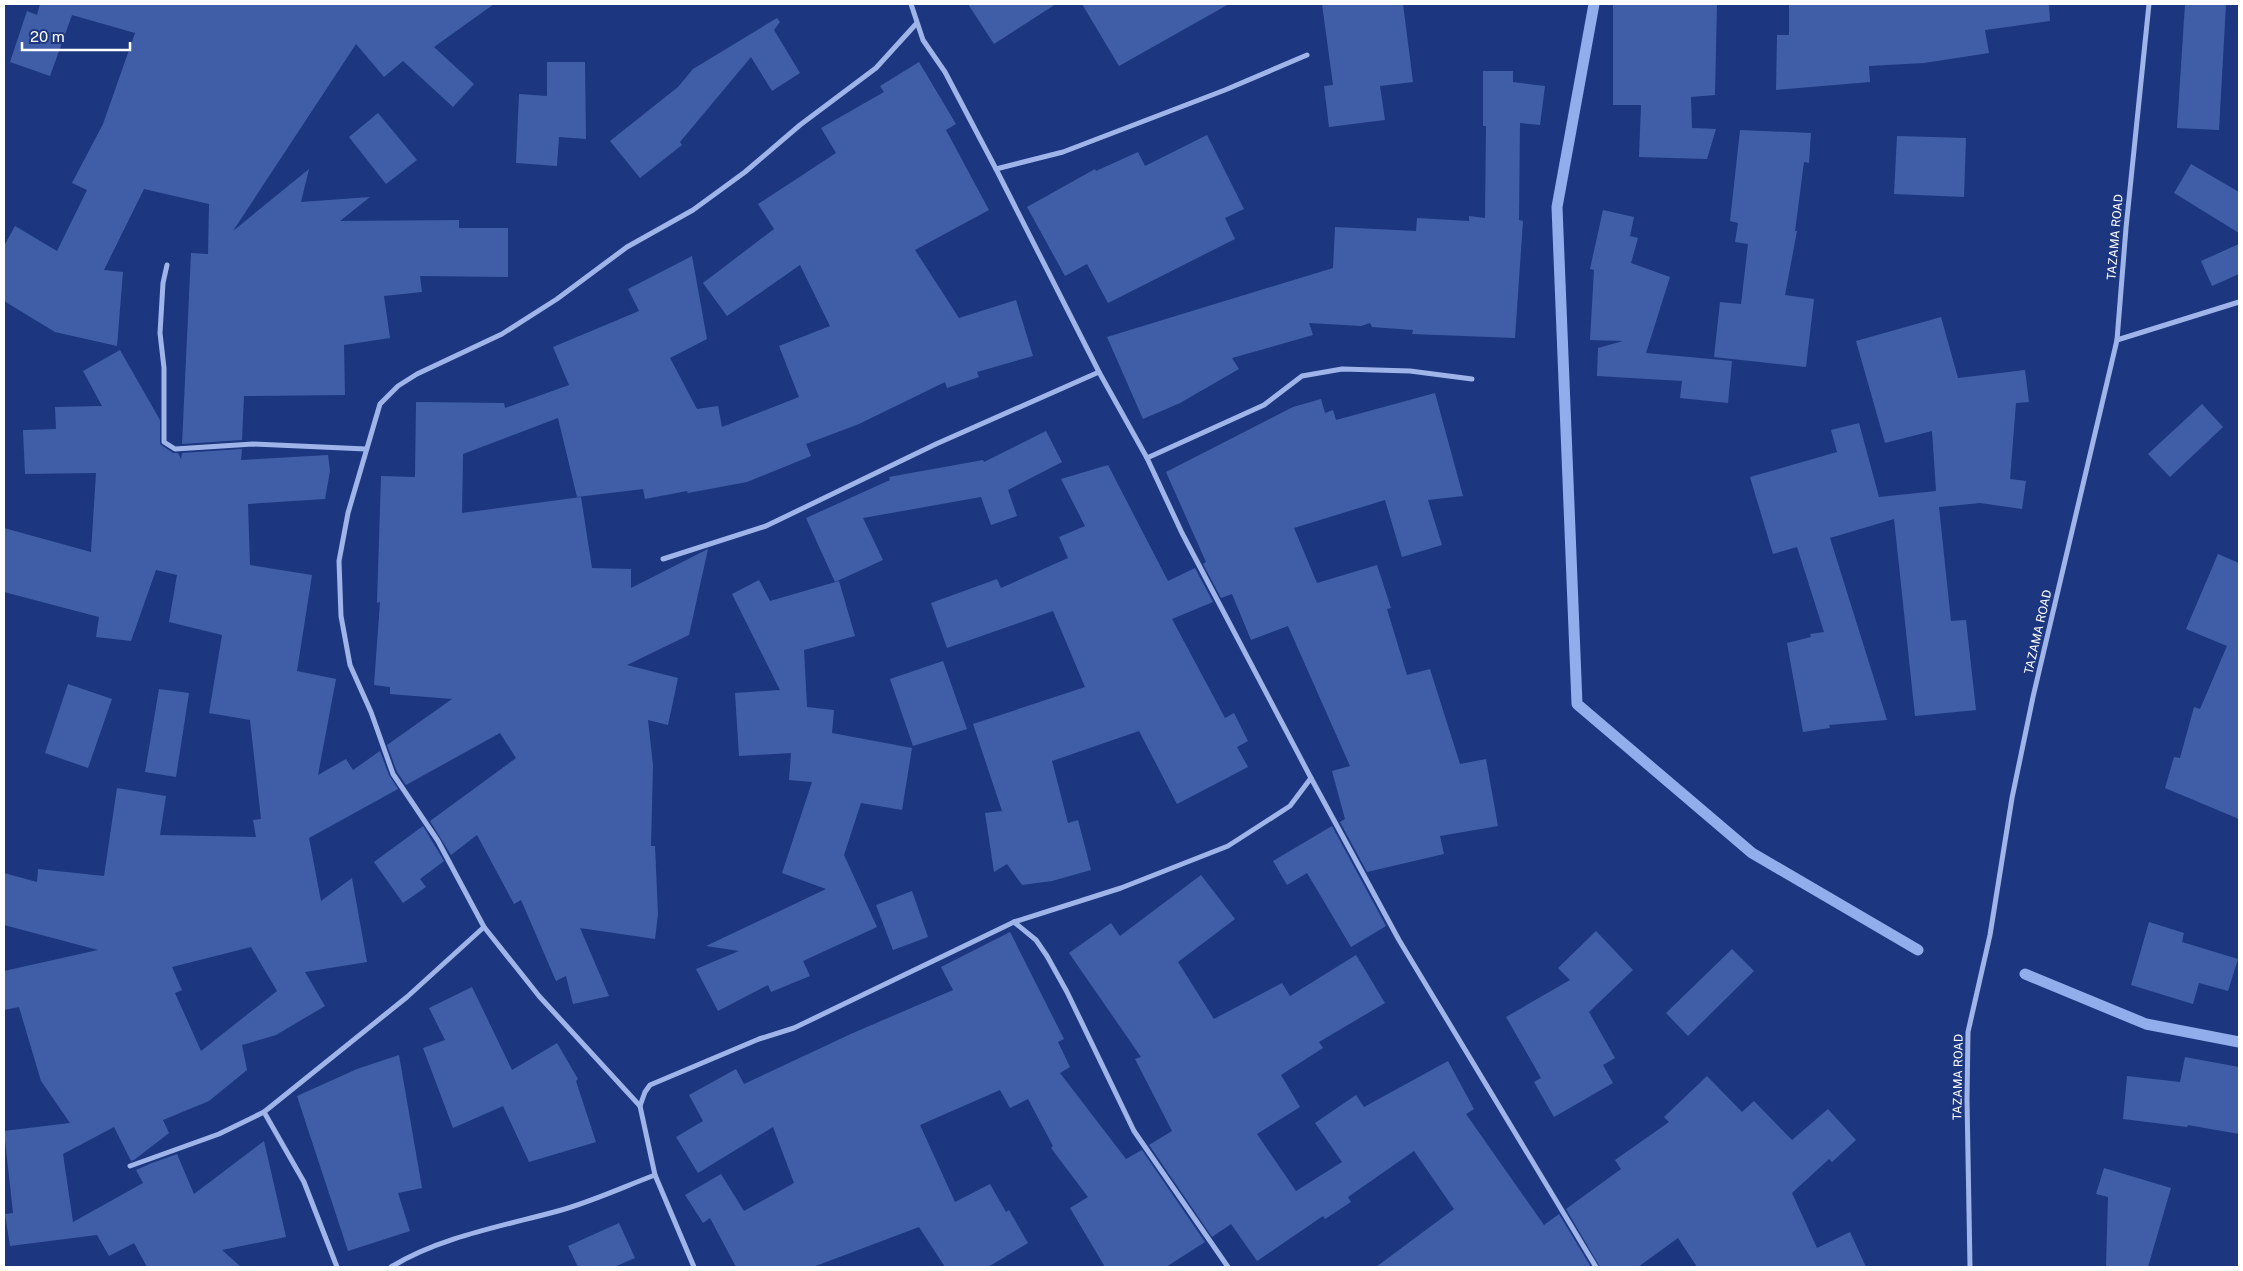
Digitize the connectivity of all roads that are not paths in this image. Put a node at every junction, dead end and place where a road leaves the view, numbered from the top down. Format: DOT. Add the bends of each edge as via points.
graph roads {
  1 [pos="911,4"];
  2 [pos="2149,4"];
  3 [pos="916,24"];
  4 [pos="1307,55"];
  5 [pos="996,169"];
  6 [pos="166,265"];
  7 [pos="2239,302"];
  8 [pos="2117,340"];
  9 [pos="1099,372"];
  10 [pos="1472,379"];
  11 [pos="366,449"];
  12 [pos="1147,458"];
  13 [pos="664,559"];
  14 [pos="1311,778"];
  15 [pos="1014,922"];
  16 [pos="484,927"];
  17 [pos="640,1106"];
  18 [pos="264,1112"];
  19 [pos="130,1166"];
  20 [pos="655,1175"];
  21 [pos="337,1267"];
  22 [pos="391,1267"];
  23 [pos="694,1267"];
  24 [pos="1228,1267"];
  25 [pos="1596,1267"];
  26 [pos="1970,1267"];
  1 -- 3 [label="street"];
  2 -- 8 [label="street, TAZAMA ROAD"];
  3 -- 5 [label="street"];
  3 -- 11 [label="street" via="876,68 694,210 627,247 557,299 502,334 398,386 380,404"];
  4 -- 5 [label="street" via="1063,152"];
  5 -- 9 [label="street"];
  6 -- 11 [label="street" via="160,332 164,368 164,442 176,449 253,444"];
  7 -- 8 [label="street"];
  8 -- 26 [label="street, TAZAMA ROAD" via="2033,697 2012,798 1990,935 1968,1032"];
  9 -- 12 [label="street"];
  9 -- 13 [label="street" via="936,444 766,526"];
  10 -- 12 [label="street" via="1410,370 1342,368 1302,376 1264,405"];
  11 -- 16 [label="street" via="339,560 341,616 350,665 393,774 438,841"];
  12 -- 14 [label="street" via="1182,534"];
  14 -- 15 [label="street" via="1290,806 1228,846 1121,888"];
  14 -- 25 [label="street" via="1399,940"];
  15 -- 17 [label="street" via="803,1024 650,1085"];
  15 -- 24 [label="street" via="1036,940 1048,956 1134,1132"];
  16 -- 17 [label="street" via="539,996"];
  16 -- 18 [label="street" via="406,997"];
  17 -- 20 [label="street"];
  18 -- 19 [label="street" via="219,1134"];
  18 -- 21 [label="street" via="304,1182"];
  20 -- 22 [label="street" via="560,1210 482,1230 406,1258"];
  20 -- 23 [label="street"];
}
